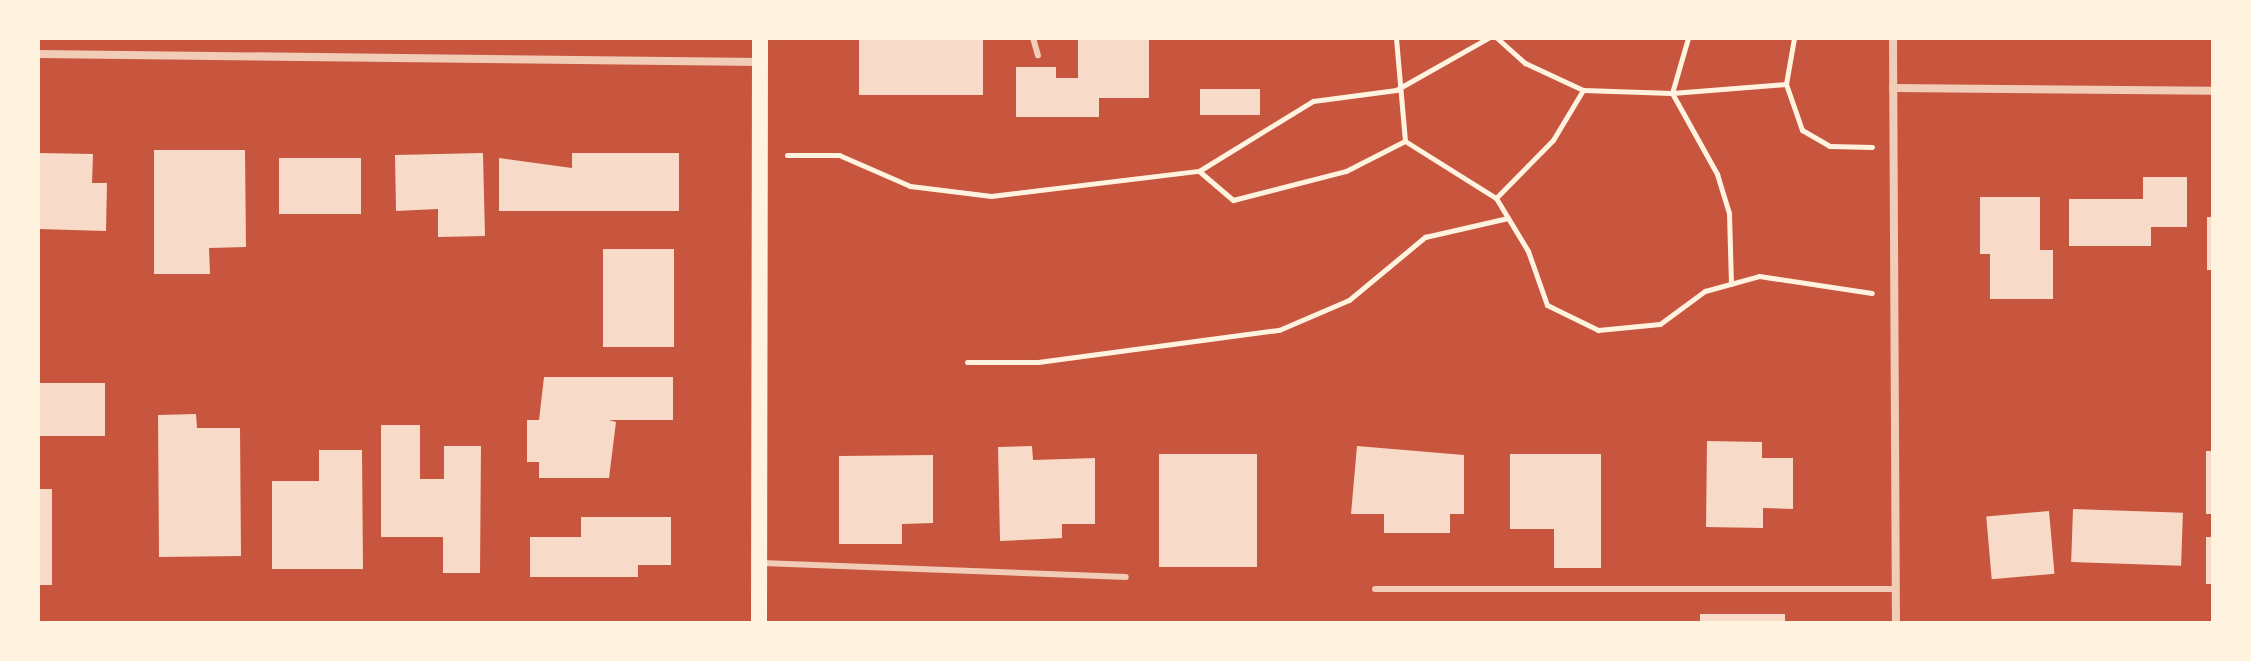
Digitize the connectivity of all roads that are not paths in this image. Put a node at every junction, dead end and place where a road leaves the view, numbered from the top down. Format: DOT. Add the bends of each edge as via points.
graph roads {
  1 [pos="760,38"];
  2 [pos="1033,38"];
  3 [pos="1893,38"];
  4 [pos="38,54"];
  5 [pos="1038,55"];
  6 [pos="760,62"];
  7 [pos="1893,88"];
  8 [pos="2213,91"];
  9 [pos="760,563"];
  10 [pos="1126,577"];
  11 [pos="1375,589"];
  12 [pos="1896,589"];
  13 [pos="759,623"];
  14 [pos="1896,623"];
  1 -- 6 [label="main road"];
  2 -- 5 [label="lane"];
  3 -- 7 [label="street"];
  4 -- 6 [label="street"];
  6 -- 9 [label="main road"];
  7 -- 8 [label="street"];
  7 -- 12 [label="street"];
  9 -- 10 [label="lane"];
  9 -- 13 [label="main road"];
  11 -- 12 [label="lane"];
  12 -- 14 [label="street"];
}
